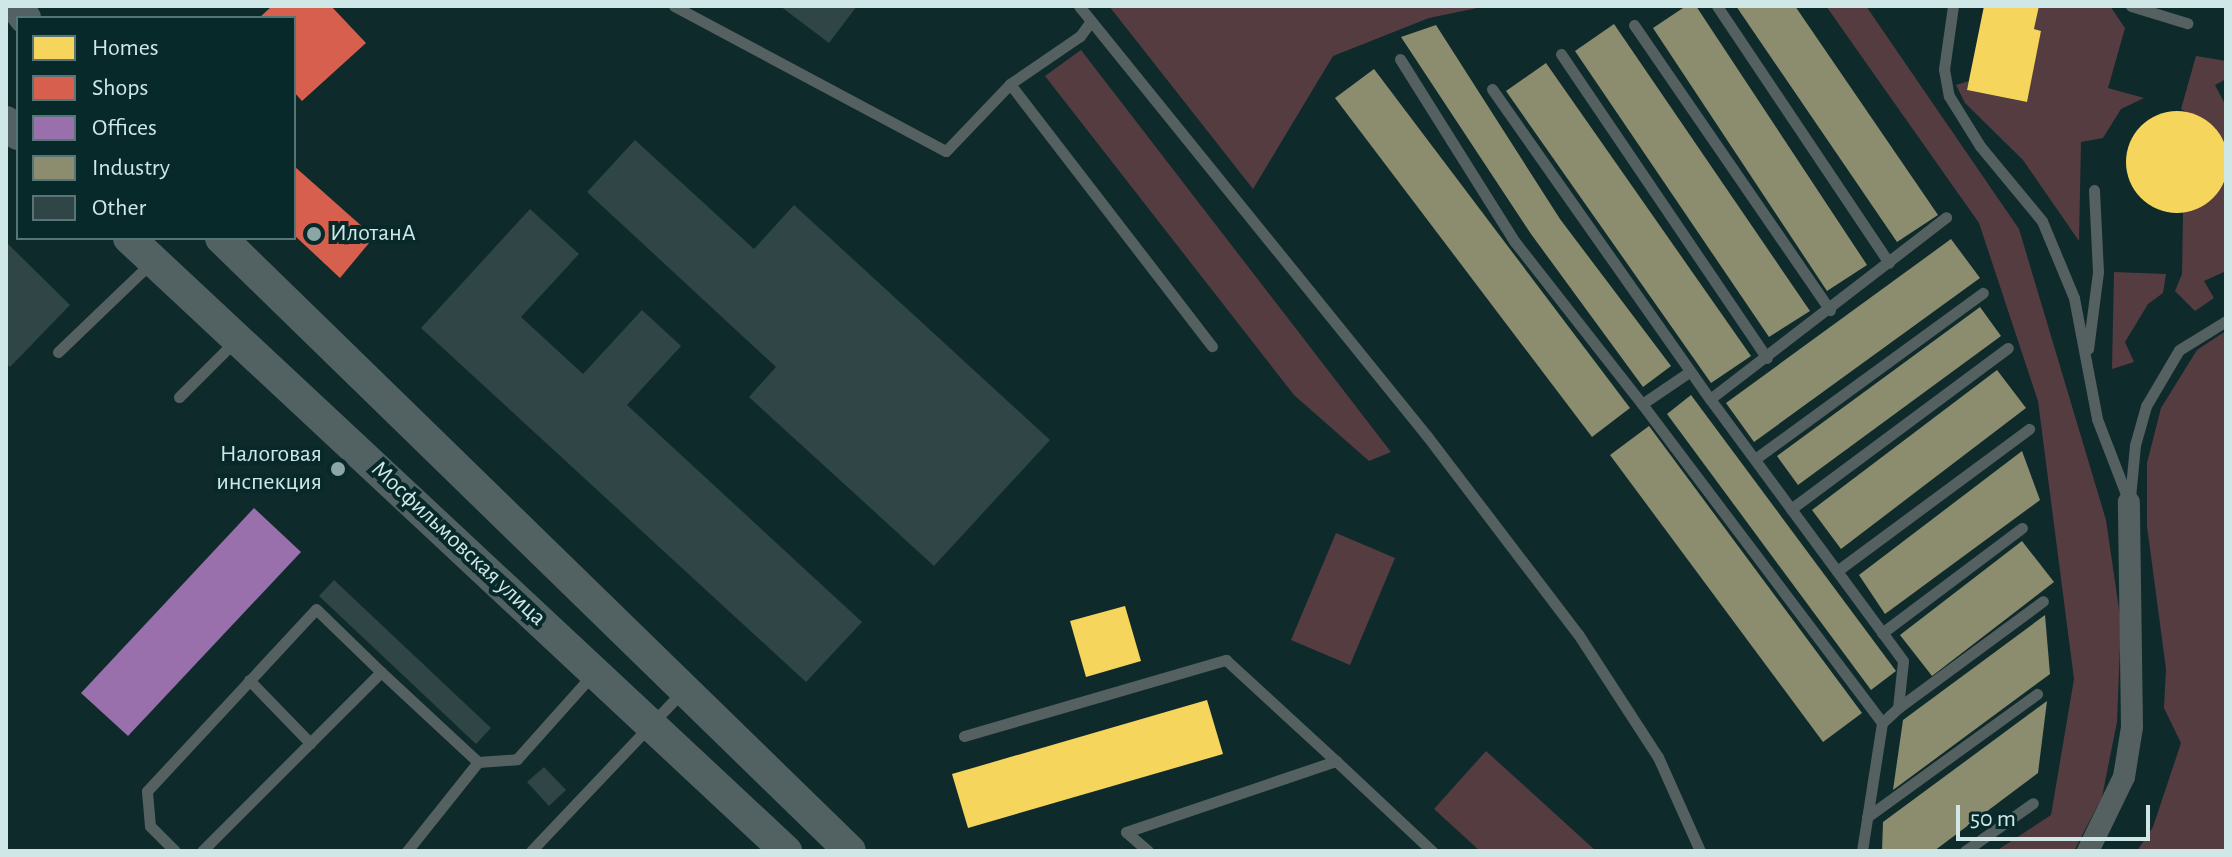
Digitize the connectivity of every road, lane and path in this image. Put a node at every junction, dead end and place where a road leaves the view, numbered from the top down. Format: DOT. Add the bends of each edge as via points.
graph roads {
  1 [pos="674,6"];
  2 [pos="1079,6"];
  3 [pos="1717,6"];
  4 [pos="1953,6"];
  5 [pos="2131,6"];
  6 [pos="1091,21"];
  7 [pos="2187,23"];
  8 [pos="1634,25"];
  9 [pos="1561,54"];
  10 [pos="1400,59"];
  11 [pos="1010,84"];
  12 [pos="1492,89"];
  13 [pos="2094,190"];
  14 [pos="1946,217"];
  15 [pos="131,240"];
  16 [pos="223,240"];
  17 [pos="154,261"];
  18 [pos="1889,263"];
  19 [pos="1983,293"];
  20 [pos="1830,310"];
  21 [pos="2226,321"];
  22 [pos="237,338"];
  23 [pos="1212,346"];
  24 [pos="2008,348"];
  25 [pos="58,352"];
  26 [pos="2087,356"];
  27 [pos="1767,358"];
  28 [pos="1689,372"];
  29 [pos="179,397"];
  30 [pos="1710,399"];
  31 [pos="1642,404"];
  32 [pos="2029,429"];
  33 [pos="1755,459"];
  34 [pos="2129,502"];
  35 [pos="1791,509"];
  36 [pos="2022,528"];
  37 [pos="524,534"];
  38 [pos="1837,571"];
  39 [pos="487,572"];
  40 [pos="2043,601"];
  41 [pos="1882,633"];
  42 [pos="381,672"];
  43 [pos="595,672"];
  44 [pos="249,680"];
  45 [pos="684,690"];
  46 [pos="2037,694"];
  47 [pos="1898,708"];
  48 [pos="1882,723"];
  49 [pos="652,724"];
  50 [pos="964,736"];
  51 [pos="310,743"];
  52 [pos="1336,761"];
  53 [pos="478,762"];
  54 [pos="2033,803"];
  55 [pos="1867,817"];
  56 [pos="175,851"];
  57 [pos="202,851"];
  58 [pos="407,851"];
  59 [pos="531,851"];
  60 [pos="786,851"];
  61 [pos="850,851"];
  62 [pos="1148,851"];
  63 [pos="1432,851"];
  64 [pos="1700,851"];
  65 [pos="1862,851"];
  66 [pos="1965,851"];
  67 [pos="2088,851"];
  1 -- 11 [label="lane" via="946,151"];
  2 -- 6 [label="lane"];
  3 -- 18 [label="lane"];
  4 -- 26 [label="lane" via="1944,69 1949,96 1980,146 2042,221 2074,298"];
  5 -- 7 [label="lane"];
  6 -- 11 [label="lane" via="1080,36"];
  6 -- 64 [label="lane" via="1427,436 1578,634 1658,757"];
  8 -- 20 [label="lane"];
  9 -- 27 [label="lane"];
  10 -- 31 [label="lane" via="1515,242"];
  11 -- 23 [label="lane"];
  12 -- 28 [label="lane"];
  13 -- 26 [label="lane" via="2098,272"];
  14 -- 18 [label="lane"];
  15 -- 17 [label="main road, Мосфильмовская улица"];
  16 -- 37 [label="main road"];
  17 -- 22 [label="main road, Мосфильмовская улица"];
  17 -- 25 [label="lane"];
  18 -- 20 [label="lane"];
  19 -- 33 [label="lane"];
  20 -- 27 [label="lane"];
  21 -- 34 [label="lane" via="2179,350 2146,406 2135,445"];
  22 -- 29 [label="lane"];
  22 -- 39 [label="main road, Мосфильмовская улица"];
  24 -- 35 [label="lane"];
  26 -- 34 [label="lane" via="2097,419"];
  27 -- 30 [label="lane"];
  28 -- 30 [label="lane"];
  28 -- 31 [label="lane"];
  30 -- 33 [label="lane"];
  31 -- 48 [label="lane"];
  32 -- 38 [label="lane"];
  33 -- 35 [label="lane"];
  34 -- 67 [label="street" via="2132,727 2124,777"];
  35 -- 38 [label="lane"];
  36 -- 41 [label="lane"];
  37 -- 39 [label="main road" via="532,552 525,571 506,579"];
  37 -- 45 [label="main road"];
  38 -- 41 [label="lane"];
  39 -- 43 [label="main road, Мосфильмовская улица"];
  40 -- 47 [label="lane"];
  41 -- 47 [label="lane" via="1903,661"];
  42 -- 44 [label="lane" via="316,609"];
  42 -- 51 [label="lane"];
  42 -- 53 [label="lane"];
  43 -- 49 [label="main road, Мосфильмовская улица"];
  43 -- 53 [label="lane" via="517,759"];
  44 -- 51 [label="lane"];
  44 -- 56 [label="lane" via="147,791 150,826"];
  45 -- 49 [label="lane"];
  45 -- 61 [label="main road"];
  46 -- 55 [label="lane"];
  47 -- 48 [label="lane"];
  48 -- 55 [label="lane"];
  49 -- 59 [label="lane"];
  49 -- 60 [label="main road, Мосфильмовская улица"];
  50 -- 52 [label="lane" via="1226,660"];
  51 -- 57 [label="lane"];
  52 -- 62 [label="lane" via="1126,832"];
  52 -- 63 [label="lane"];
  53 -- 58 [label="lane"];
  54 -- 66 [label="lane"];
  55 -- 65 [label="lane"];
}
